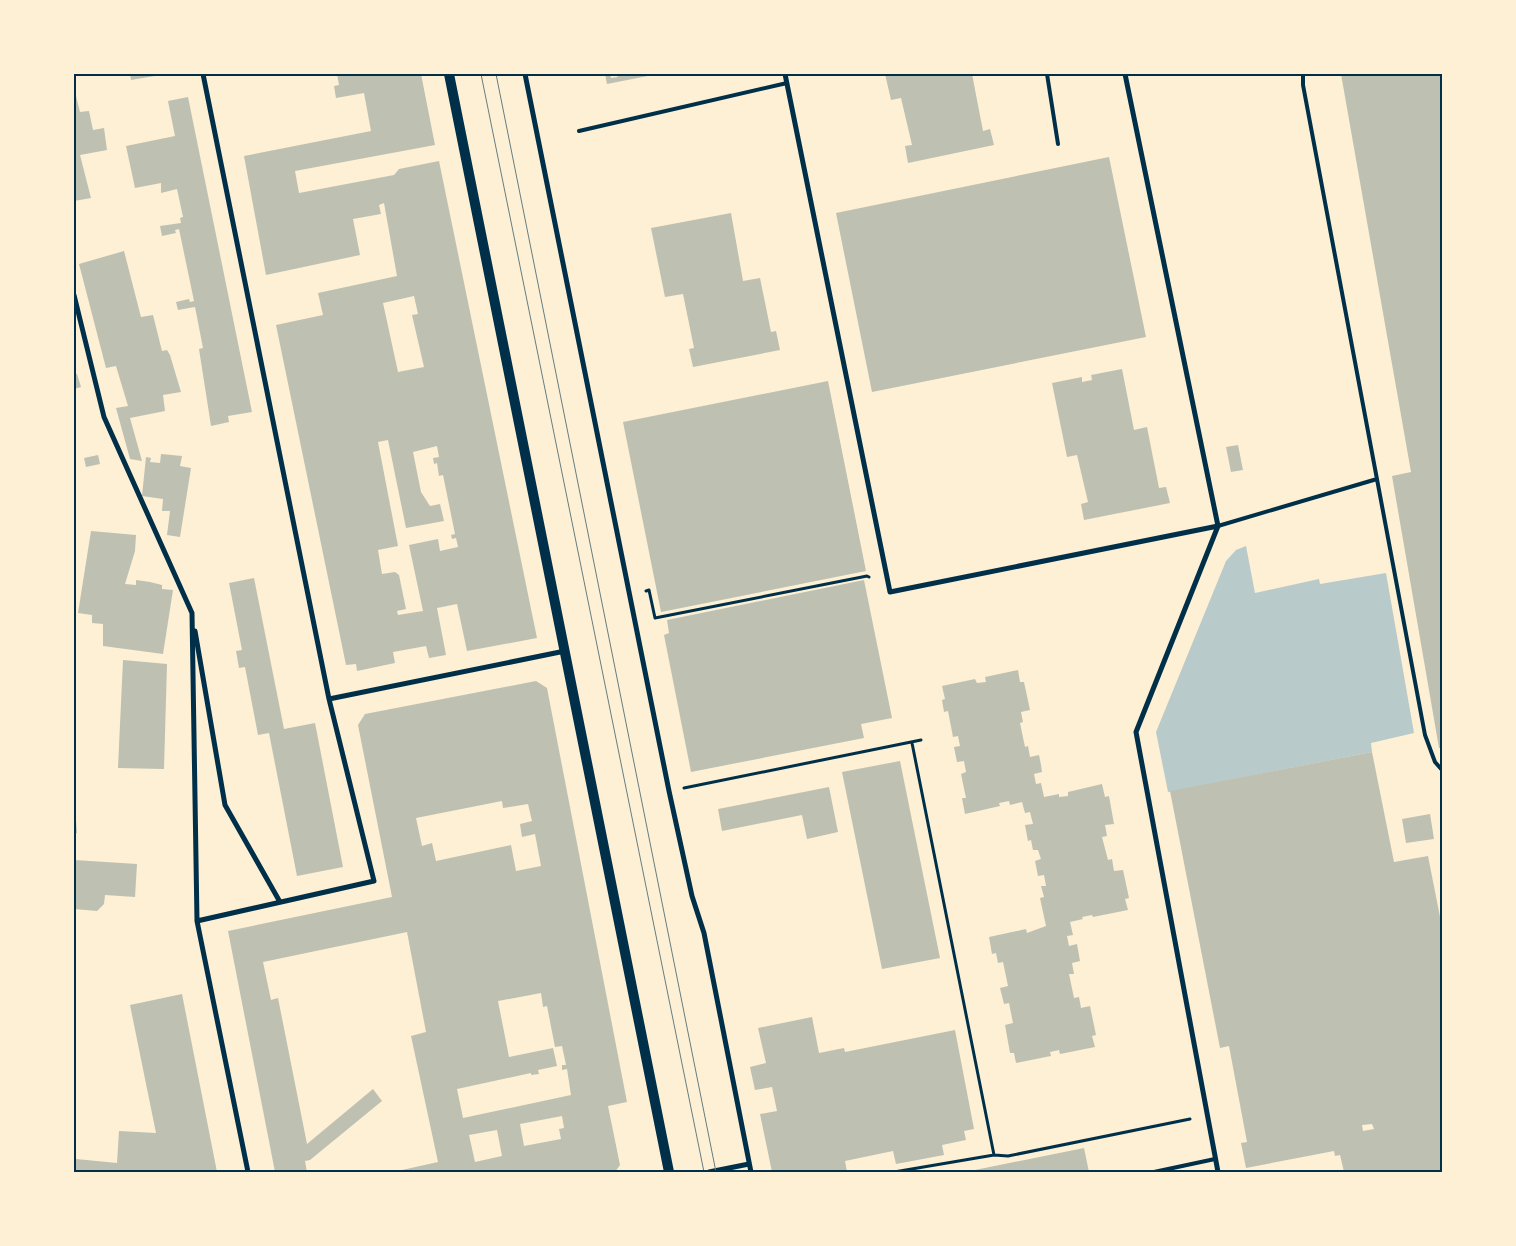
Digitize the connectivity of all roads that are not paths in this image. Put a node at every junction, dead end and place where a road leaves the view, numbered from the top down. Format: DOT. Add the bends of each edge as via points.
graph roads {
  1 [pos="203,74"];
  2 [pos="449,74"];
  3 [pos="525,74"];
  4 [pos="785,74"];
  5 [pos="1047,74"];
  6 [pos="1125,74"];
  7 [pos="1303,74"];
  8 [pos="787,84"];
  9 [pos="579,131"];
  10 [pos="1058,144"];
  11 [pos="74,295"];
  12 [pos="1378,479"];
  13 [pos="1218,526"];
  14 [pos="192,613"];
  15 [pos="565,651"];
  16 [pos="329,699"];
  17 [pos="1442,770"];
  18 [pos="280,902"];
  19 [pos="197,920"];
  20 [pos="1215,1158"];
  21 [pos="749,1164"];
  22 [pos="248,1172"];
  23 [pos="668,1172"];
  24 [pos="709,1172"];
  25 [pos="750,1172"];
  26 [pos="1154,1172"];
  27 [pos="1218,1172"];
  1 -- 16 [label="street"];
  2 -- 15 [label="main road"];
  3 -- 21 [label="street" via="669,791 692,896 704,933"];
  4 -- 8 [label="street"];
  5 -- 10 [label="lane"];
  6 -- 13 [label="street"];
  7 -- 12 [label="lane"];
  8 -- 9 [label="lane"];
  8 -- 13 [label="street" via="890,592"];
  11 -- 14 [label="street" via="104,417"];
  12 -- 13 [label="lane"];
  12 -- 17 [label="lane" via="1425,735 1435,762"];
  13 -- 20 [label="street" via="1136,732"];
  14 -- 18 [label="street" via="225,805"];
  14 -- 19 [label="street"];
  15 -- 16 [label="street"];
  15 -- 23 [label="main road"];
  16 -- 18 [label="street" via="374,881"];
  18 -- 19 [label="street"];
  19 -- 22 [label="street"];
  20 -- 26 [label="lane"];
  20 -- 27 [label="street"];
  21 -- 24 [label="street"];
  21 -- 25 [label="street"];
}
